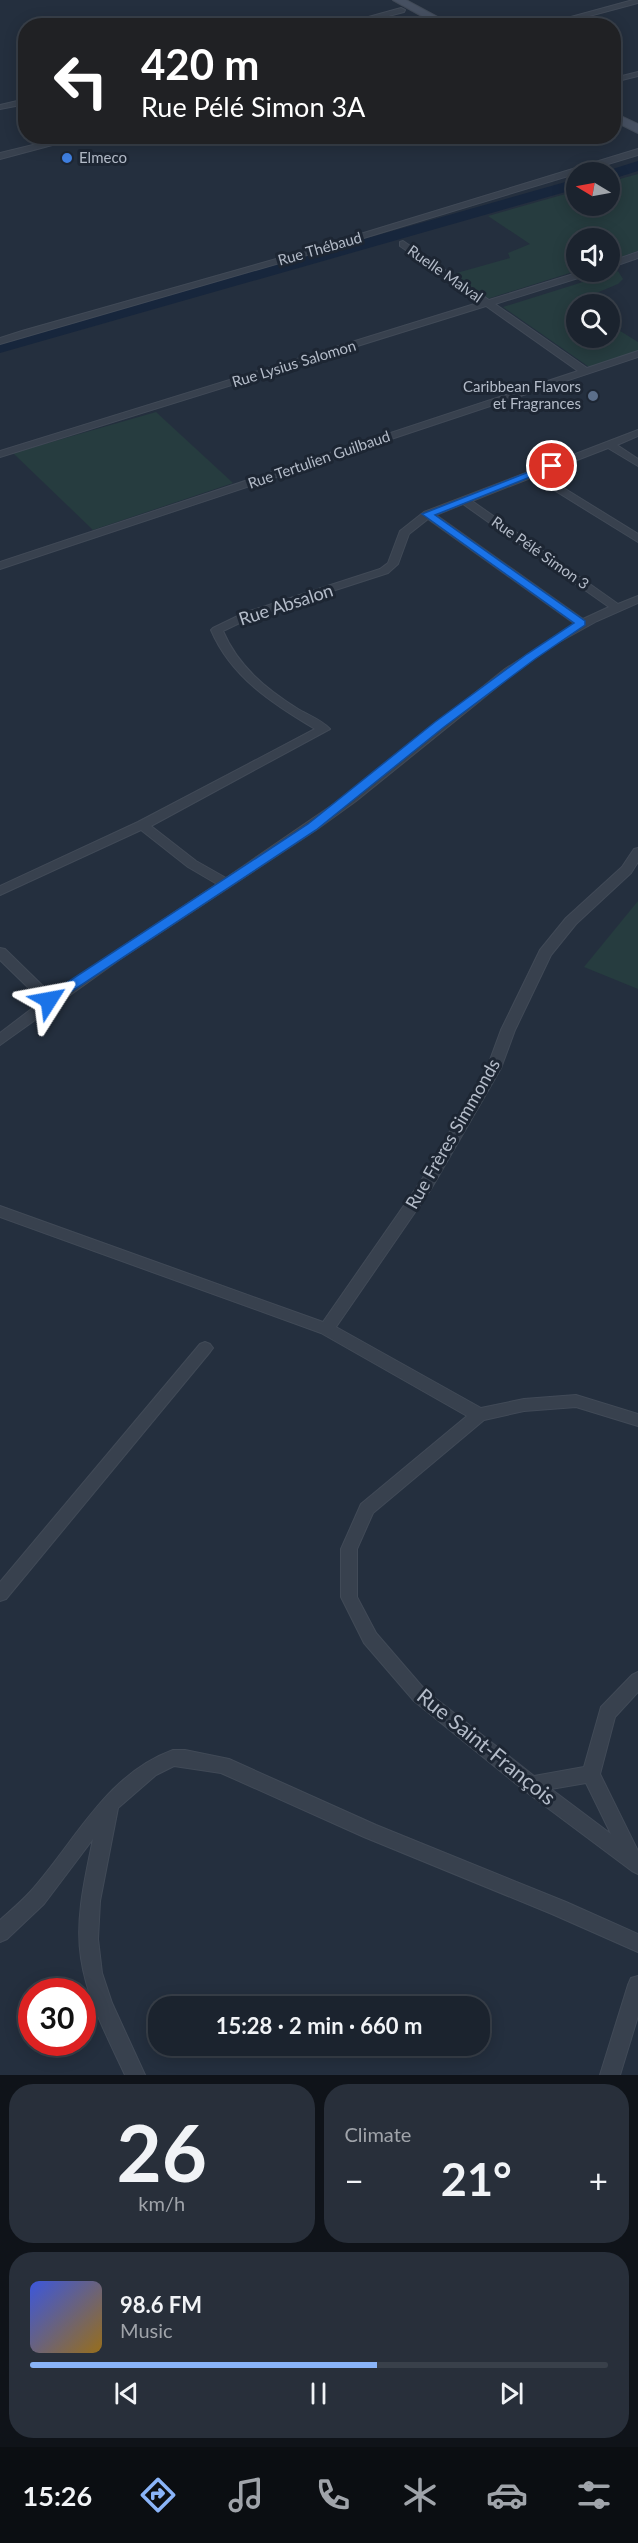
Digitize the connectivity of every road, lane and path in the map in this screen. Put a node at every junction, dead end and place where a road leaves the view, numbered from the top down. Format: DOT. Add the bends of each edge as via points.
graph roads {
  1 [pos="380,0"];
  2 [pos="638,1"];
  3 [pos="400,5"];
  4 [pos="362,18"];
  5 [pos="419,18"];
  6 [pos="430,18"];
  7 [pos="573,18"];
  8 [pos="638,74"];
  9 [pos="621,78"];
  10 [pos="18,103"];
  11 [pos="0,107"];
  12 [pos="621,110"];
  13 [pos="638,118"];
  14 [pos="621,120"];
  15 [pos="638,129"];
  16 [pos="49,144"];
  17 [pos="638,152"];
  18 [pos="0,156"];
  19 [pos="403,244"];
  20 [pos="638,255"];
  21 [pos="620,261"];
  22 [pos="566,279"];
  23 [pos="487,303"];
  24 [pos="0,329"];
  25 [pos="11,337"];
  26 [pos="0,341"];
  27 [pos="638,354"];
  28 [pos="585,371"];
  29 [pos="638,433"];
  30 [pos="610,445"];
  31 [pos="0,454"];
  32 [pos="638,463"];
  33 [pos="533,473"];
  34 [pos="464,500"];
  35 [pos="428,514"];
  36 [pos="638,539"];
  37 [pos="0,566"];
  38 [pos="638,599"];
  39 [pos="616,607"];
  40 [pos="581,623"];
  41 [pos="142,825"];
  42 [pos="638,852"];
  43 [pos="632,870"];
  44 [pos="225,883"];
  45 [pos="0,891"];
  46 [pos="0,952"];
  47 [pos="49,1000"];
  48 [pos="0,1040"];
  49 [pos="0,1211"];
  50 [pos="326,1329"];
  51 [pos="205,1348"];
  52 [pos="479,1415"];
  53 [pos="638,1420"];
  54 [pos="0,1594"];
  55 [pos="638,1680"];
  56 [pos="591,1774"];
  57 [pos="531,1785"];
  58 [pos="109,1804"];
  59 [pos="636,1863"];
  60 [pos="0,1933"];
  61 [pos="638,1943"];
  62 [pos="638,1984"];
  63 [pos="135,2075"];
  64 [pos="610,2075"];
  1 -- 3 [label="main road"];
  2 -- 7 [label="street"];
  3 -- 4 [label="street"];
  3 -- 5 [label="main road"];
  3 -- 6 [label="main road"];
  8 -- 9 [label="street"];
  10 -- 11 [label="street"];
  12 -- 13 [label="main road"];
  14 -- 15 [label="main road"];
  16 -- 18 [label="street"];
  17 -- 25 [label="street, Rue Thébaud"];
  19 -- 23 [label="street, Ruelle Malval"];
  20 -- 21 [label="street"];
  22 -- 23 [label="street, Rue Lysius Salomon"];
  23 -- 28 [label="street, Ruelle Malval"];
  23 -- 31 [label="street, Rue Lysius Salomon"];
  24 -- 25 [label="street"];
  25 -- 26 [label="street, Rue Thébaud"];
  27 -- 28 [label="street, Rue Tertulien Guilbaud"];
  28 -- 37 [label="street, Rue Tertulien Guilbaud"];
  29 -- 30 [label="street, Rue Absalon"];
  30 -- 32 [label="street"];
  30 -- 33 [label="street, Rue Absalon"];
  33 -- 34 [label="street, Rue Absalon"];
  33 -- 36 [label="street"];
  34 -- 35 [label="street, Rue Absalon"];
  34 -- 39 [label="street, Rue Pélé Simon 3"];
  35 -- 40 [label="street"];
  35 -- 41 [label="street, Rue Absalon" via="404,533 393,564 384,571 248,615 217,630 220,641 246,674 296,713 324,729"];
  38 -- 39 [label="street"];
  39 -- 40 [label="street"];
  40 -- 44 [label="street" via="439,725 312,827"];
  41 -- 44 [label="street" via="192,864"];
  41 -- 45 [label="street, Rue Absalon"];
  42 -- 43 [label="street, Rue Frères Simmonds"];
  43 -- 50 [label="street, Rue Frères Simmonds" via="571,921 545,953 494,1068 426,1185"];
  44 -- 47 [label="street"];
  46 -- 47 [label="street"];
  47 -- 48 [label="street"];
  49 -- 50 [label="street"];
  50 -- 52 [label="street"];
  51 -- 54 [label="street"];
  52 -- 53 [label="street" via="524,1405 576,1401"];
  52 -- 57 [label="street, Rue Saint-François" via="366,1509 349,1549 349,1597 370,1638 420,1696"];
  55 -- 56 [label="street" via="607,1713"];
  56 -- 57 [label="street"];
  56 -- 59 [label="street"];
  57 -- 59 [label="street, Rue Saint-François"];
  58 -- 60 [label="street" via="37,1898"];
  58 -- 61 [label="street" via="155,1766 173,1758 201,1759 223,1765"];
  58 -- 63 [label="street" via="89,1922 90,1958 102,1999"];
  62 -- 64 [label="street"];
}
